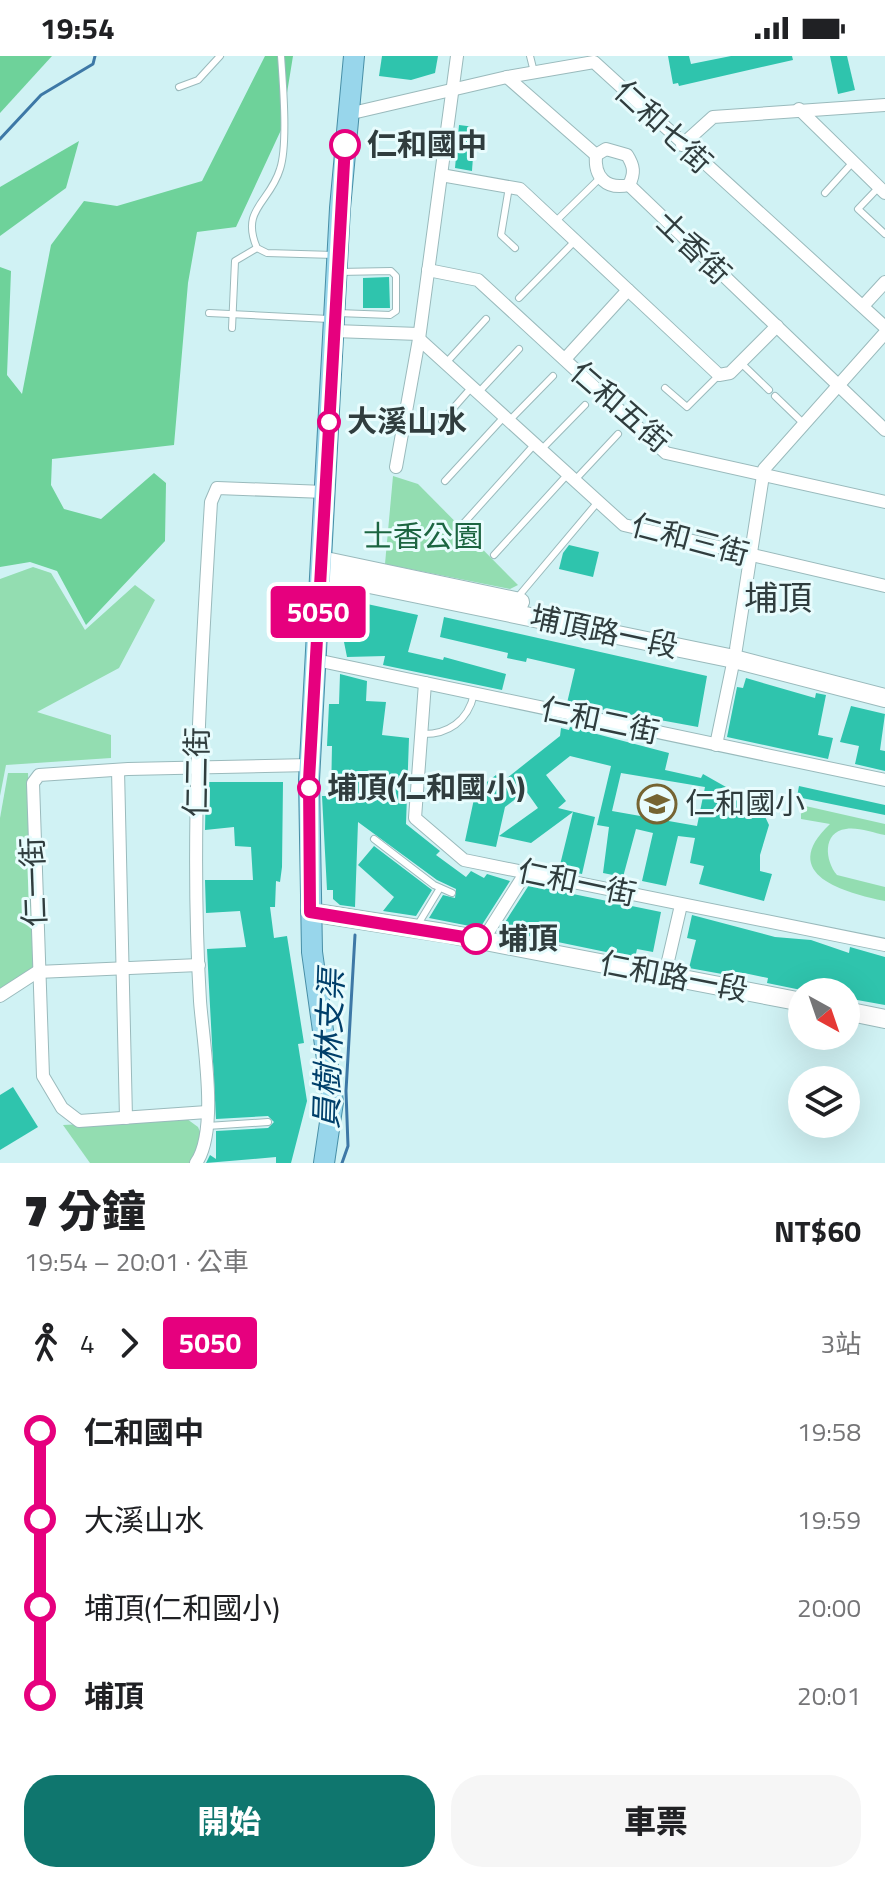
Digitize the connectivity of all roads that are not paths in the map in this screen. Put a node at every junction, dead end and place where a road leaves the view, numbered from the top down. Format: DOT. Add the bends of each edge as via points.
graph roads {
  1 [pos="220,56"];
  2 [pos="281,56"];
  3 [pos="354,56"];
  4 [pos="457,56"];
  5 [pos="530,56"];
  6 [pos="593,59"];
  7 [pos="534,72"];
  8 [pos="507,77"];
  9 [pos="179,87"];
  10 [pos="452,90"];
  11 [pos="885,105"];
  12 [pos="799,109"];
  13 [pos="348,114"];
  14 [pos="682,145"];
  15 [pos="596,155"];
  16 [pos="853,162"];
  17 [pos="441,175"];
  18 [pos="600,178"];
  19 [pos="629,185"];
  20 [pos="509,187"];
  21 [pos="882,190"];
  22 [pos="825,193"];
  23 [pos="555,222"];
  24 [pos="885,234"];
  25 [pos="575,241"];
  26 [pos="257,248"];
  27 [pos="515,248"];
  28 [pos="337,264"];
  29 [pos="428,270"];
  30 [pos="885,282"];
  31 [pos="628,290"];
  32 [pos="519,298"];
  33 [pos="863,306"];
  34 [pos="209,313"];
  35 [pos="233,314"];
  36 [pos="486,319"];
  37 [pos="334,321"];
  38 [pos="777,326"];
  39 [pos="232,328"];
  40 [pos="885,330"];
  41 [pos="419,337"];
  42 [pos="519,349"];
  43 [pos="565,359"];
  44 [pos="741,363"];
  45 [pos="445,364"];
  46 [pos="719,375"];
  47 [pos="553,376"];
  48 [pos="838,386"];
  49 [pos="665,388"];
  50 [pos="474,391"];
  51 [pos="585,405"];
  52 [pos="505,420"];
  53 [pos="442,421"];
  54 [pos="803,423"];
  55 [pos="885,430"];
  56 [pos="618,434"];
  57 [pos="537,448"];
  58 [pos="396,467"];
  59 [pos="761,476"];
  60 [pos="570,478"];
  61 [pos="445,481"];
  62 [pos="325,492"];
  63 [pos="885,502"];
  64 [pos="597,503"];
  65 [pos="463,524"];
  66 [pos="494,555"];
  67 [pos="749,556"];
  68 [pos="321,567"];
  69 [pos="885,586"];
  70 [pos="515,601"];
  71 [pos="735,654"];
  72 [pos="316,660"];
  73 [pos="425,683"];
  74 [pos="885,685"];
  75 [pos="474,694"];
  76 [pos="885,698"];
  77 [pos="421,734"];
  78 [pos="716,745"];
  79 [pos="310,765"];
  80 [pos="195,767"];
  81 [pos="118,770"];
  82 [pos="885,780"];
  83 [pos="374,839"];
  84 [pos="526,872"];
  85 [pos="440,888"];
  86 [pos="452,893"];
  87 [pos="681,905"];
  88 [pos="310,912"];
  89 [pos="415,929"];
  90 [pos="483,940"];
  91 [pos="885,945"];
  92 [pos="199,965"];
  93 [pos="120,968"];
  94 [pos="37,972"];
  95 [pos="665,974"];
  96 [pos="0,996"];
  97 [pos="788,999"];
  98 [pos="860,1014"];
  99 [pos="885,1019"];
  100 [pos="126,1118"];
  101 [pos="207,1119"];
  102 [pos="268,1122"];
  103 [pos="196,1163"];
  104 [pos="324,1163"];
  1 -- 9 [label="lane" via="198,80"];
  2 -- 26 [label="lane" via="281,167 250,218"];
  3 -- 13 [label="main road"];
  4 -- 10 [label="street"];
  5 -- 7 [label="lane"];
  6 -- 7 [label="street, 仁和七街"];
  6 -- 14 [label="street, 仁和七街"];
  7 -- 8 [label="street, 仁和七街"];
  8 -- 10 [label="street, 仁和七街"];
  8 -- 15 [label="street"];
  10 -- 13 [label="street, 仁和七街"];
  10 -- 17 [label="street"];
  11 -- 12 [label="street"];
  12 -- 14 [label="street" via="713,117"];
  12 -- 16 [label="street"];
  13 -- 28 [label="main road"];
  14 -- 33 [label="street, 仁和七街"];
  15 -- 18 [label="street"];
  15 -- 19 [label="street" via="617,149 627,155 633,164"];
  16 -- 21 [label="street"];
  16 -- 22 [label="lane"];
  17 -- 20 [label="street"];
  17 -- 29 [label="street"];
  18 -- 19 [label="street, 士香街" via="608,185"];
  18 -- 23 [label="lane"];
  19 -- 38 [label="street, 士香街"];
  20 -- 23 [label="street" via="520,189"];
  20 -- 27 [label="lane" via="501,235"];
  21 -- 24 [label="lane" via="858,209"];
  23 -- 25 [label="street"];
  25 -- 31 [label="street"];
  25 -- 32 [label="lane"];
  26 -- 28 [label="lane"];
  26 -- 35 [label="lane" via="235,261"];
  28 -- 37 [label="main road"];
  28 -- 37 [label="lane" via="391,271 396,276 396,311"];
  29 -- 41 [label="street"];
  29 -- 43 [label="street, 仁和五街" via="478,280"];
  30 -- 33 [label="street"];
  31 -- 43 [label="street"];
  31 -- 46 [label="street"];
  33 -- 40 [label="street, 仁和七街"];
  34 -- 35 [label="lane"];
  35 -- 37 [label="lane"];
  35 -- 39 [label="lane"];
  36 -- 45 [label="lane"];
  37 -- 41 [label="street"];
  37 -- 62 [label="main road"];
  38 -- 44 [label="street"];
  38 -- 48 [label="street, 士香街"];
  40 -- 48 [label="street"];
  41 -- 45 [label="street, 仁和三街"];
  41 -- 58 [label="street"];
  42 -- 50 [label="lane"];
  43 -- 59 [label="street, 仁和五街" via="666,453"];
  44 -- 46 [label="street"];
  44 -- 54 [label="lane"];
  45 -- 50 [label="street, 仁和三街"];
  46 -- 49 [label="lane" via="687,407"];
  47 -- 52 [label="lane"];
  48 -- 54 [label="street"];
  48 -- 55 [label="street, 士香街"];
  50 -- 52 [label="street, 仁和三街"];
  50 -- 53 [label="lane"];
  51 -- 57 [label="lane"];
  52 -- 57 [label="street, 仁和三街"];
  52 -- 61 [label="lane"];
  54 -- 59 [label="street"];
  56 -- 60 [label="lane"];
  57 -- 60 [label="street, 仁和三街"];
  57 -- 65 [label="lane"];
  59 -- 63 [label="street, 仁和五街"];
  59 -- 67 [label="street"];
  60 -- 64 [label="street, 仁和三街"];
  60 -- 66 [label="lane"];
  62 -- 68 [label="main road"];
  62 -- 80 [label="street, 仁二街" via="217,488 211,502"];
  64 -- 67 [label="street, 仁和三街" via="624,525"];
  64 -- 70 [label="lane"];
  67 -- 69 [label="street, 仁和三街"];
  67 -- 71 [label="street"];
  68 -- 70 [label="street, 埔頂路一段"];
  68 -- 71 [label="street, 埔頂路一段"];
  68 -- 72 [label="main road"];
  70 -- 71 [label="street, 埔頂路一段"];
  71 -- 74 [label="street, 埔頂路一段"];
  71 -- 76 [label="street, 埔頂路一段"];
  71 -- 78 [label="street"];
  72 -- 73 [label="street, 仁和二街"];
  72 -- 79 [label="main road"];
  73 -- 75 [label="street, 仁和二街"];
  73 -- 77 [label="street, 仁和一街"];
  75 -- 77 [label="lane" via="469,711 455,726 436,735"];
  75 -- 78 [label="street, 仁和二街"];
  77 -- 84 [label="street, 仁和一街" via="415,818 464,860"];
  78 -- 82 [label="street, 仁和二街"];
  79 -- 80 [label="street, 仁一街"];
  79 -- 88 [label="main road"];
  80 -- 81 [label="street, 仁一街"];
  80 -- 92 [label="street, 仁二街"];
  81 -- 93 [label="street"];
  81 -- 94 [label="street, 仁一街" via="39,775 33,783"];
  83 -- 85 [label="lane"];
  84 -- 87 [label="street, 仁和一街"];
  84 -- 90 [label="street"];
  85 -- 86 [label="lane"];
  85 -- 89 [label="lane"];
  87 -- 91 [label="street, 仁和一街"];
  87 -- 95 [label="street"];
  88 -- 89 [label="street, 仁和路一段"];
  88 -- 104 [label="main road" via="333,1102"];
  89 -- 90 [label="street, 仁和路一段"];
  90 -- 95 [label="street, 仁和路一段"];
  92 -- 93 [label="street"];
  92 -- 101 [label="street, 仁二街"];
  93 -- 94 [label="street"];
  93 -- 100 [label="street"];
  94 -- 96 [label="street"];
  94 -- 100 [label="street, 仁一街" via="43,1076 62,1108 79,1121"];
  95 -- 97 [label="street, 仁和路一段"];
  98 -- 99 [label="street"];
  100 -- 101 [label="street, 仁一街"];
  101 -- 102 [label="lane"];
  101 -- 103 [label="street, 仁二街" via="204,1151"];
}
